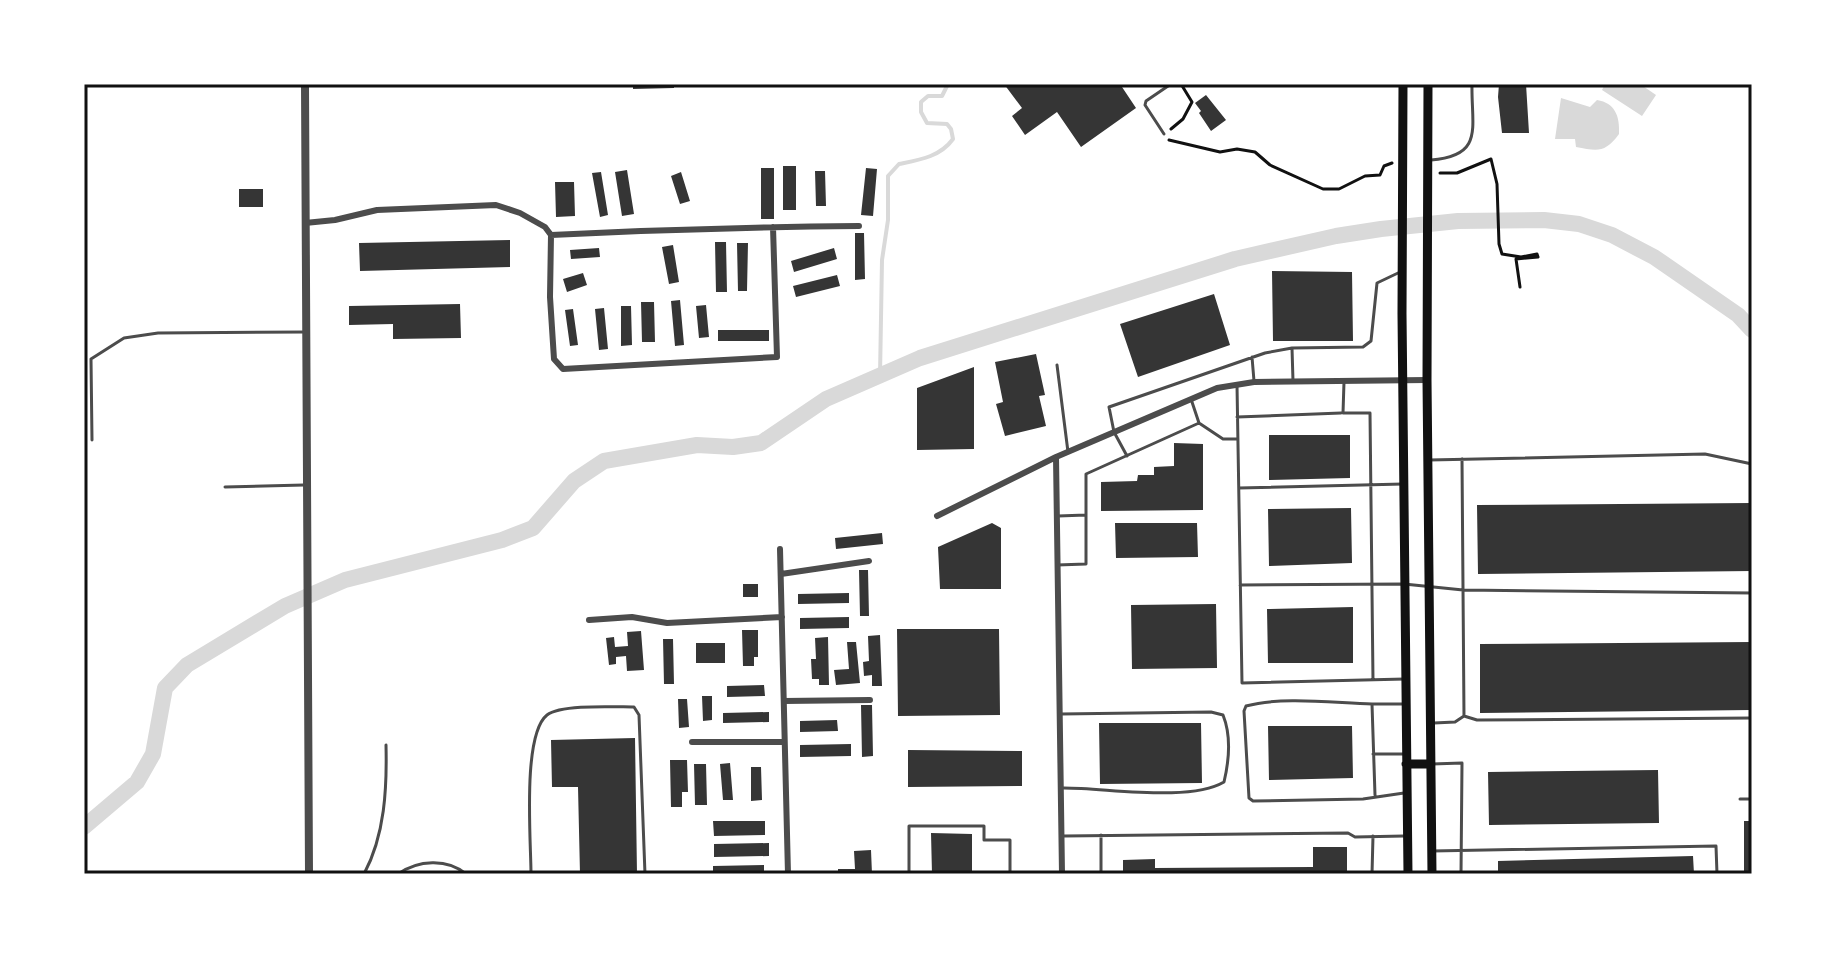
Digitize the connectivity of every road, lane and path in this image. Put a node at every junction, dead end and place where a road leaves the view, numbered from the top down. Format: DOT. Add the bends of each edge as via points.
graph roads {
  1 [pos="305,84"];
  2 [pos="1142,84"];
  3 [pos="1150,84"];
  4 [pos="1171,84"];
  5 [pos="1181,84"];
  6 [pos="1403,84"];
  7 [pos="1428,84"];
  8 [pos="1472,84"];
  9 [pos="1164,134"];
  10 [pos="1427,161"];
  11 [pos="1392,163"];
  12 [pos="1440,173"];
  13 [pos="305,223"];
  14 [pos="859,226"];
  15 [pos="773,227"];
  16 [pos="551,235"];
  17 [pos="1402,272"];
  18 [pos="1520,287"];
  19 [pos="306,332"];
  20 [pos="1292,348"];
  21 [pos="1252,357"];
  22 [pos="1057,365"];
  23 [pos="1344,380"];
  24 [pos="1402,380"];
  25 [pos="1427,380"];
  26 [pos="1293,381"];
  27 [pos="1254,382"];
  28 [pos="1237,385"];
  29 [pos="1191,399"];
  30 [pos="1343,413"];
  31 [pos="1237,417"];
  32 [pos="1199,423"];
  33 [pos="1114,432"];
  34 [pos="1238,439"];
  35 [pos="92,440"];
  36 [pos="1068,452"];
  37 [pos="1127,456"];
  38 [pos="1056,457"];
  39 [pos="1462,459"];
  40 [pos="1427,460"];
  41 [pos="1752,464"];
  42 [pos="1403,484"];
  43 [pos="308,485"];
  44 [pos="1372,485"];
  45 [pos="225,487"];
  46 [pos="1239,488"];
  47 [pos="1086,515"];
  48 [pos="937,516"];
  49 [pos="1057,516"];
  50 [pos="780,549"];
  51 [pos="869,561"];
  52 [pos="1057,565"];
  53 [pos="781,574"];
  54 [pos="1373,584"];
  55 [pos="1404,584"];
  56 [pos="1240,585"];
  57 [pos="1428,587"];
  58 [pos="1463,590"];
  59 [pos="1752,593"];
  60 [pos="782,617"];
  61 [pos="589,620"];
  62 [pos="1405,679"];
  63 [pos="1373,680"];
  64 [pos="870,700"];
  65 [pos="784,701"];
  66 [pos="1372,704"];
  67 [pos="1405,704"];
  68 [pos="1060,714"];
  69 [pos="1464,716"];
  70 [pos="1752,718"];
  71 [pos="1430,723"];
  72 [pos="692,742"];
  73 [pos="784,742"];
  74 [pos="386,745"];
  75 [pos="1373,754"];
  76 [pos="1406,759"];
  77 [pos="1431,764"];
  78 [pos="1061,788"];
  79 [pos="1407,792"];
  80 [pos="1375,796"];
  81 [pos="1740,799"];
  82 [pos="1752,799"];
  83 [pos="1101,835"];
  84 [pos="1407,835"];
  85 [pos="1062,836"];
  86 [pos="1373,836"];
  87 [pos="1461,850"];
  88 [pos="1432,851"];
  89 [pos="309,874"];
  90 [pos="364,874"];
  91 [pos="398,874"];
  92 [pos="466,874"];
  93 [pos="531,874"];
  94 [pos="645,874"];
  95 [pos="788,874"];
  96 [pos="909,874"];
  97 [pos="1010,874"];
  98 [pos="1062,874"];
  99 [pos="1101,874"];
  100 [pos="1372,874"];
  101 [pos="1408,874"];
  102 [pos="1432,874"];
  103 [pos="1461,874"];
  104 [pos="1717,874"];
  1 -- 13 [label="street"];
  2 -- 3 [label="path"];
  4 -- 9 [label="lane" via="1145,105"];
  5 -- 9 [label="path" via="1192,102 1183,119"];
  6 -- 17 [label="main road"];
  7 -- 10 [label="main road"];
  8 -- 10 [label="lane" via="1471,142 1462,154"];
  9 -- 11 [label="path" via="1171,141 1220,152 1255,152 1270,165 1323,189 1380,175"];
  10 -- 25 [label="main road"];
  12 -- 18 [label="path" via="1457,173 1491,159 1502,254 1538,257 1516,259"];
  13 -- 16 [label="street" via="377,210 496,205 520,213"];
  13 -- 19 [label="street"];
  14 -- 15 [label="street"];
  15 -- 16 [label="street"];
  15 -- 16 [label="street" via="777,357 563,369 554,359"];
  17 -- 20 [label="lane" via="1377,283 1371,341 1363,347"];
  17 -- 24 [label="main road"];
  19 -- 35 [label="lane" via="124,338 91,359"];
  19 -- 43 [label="street"];
  20 -- 21 [label="lane"];
  20 -- 26 [label="lane"];
  21 -- 27 [label="lane"];
  21 -- 33 [label="lane" via="1109,407"];
  22 -- 36 [label="lane"];
  23 -- 24 [label="street"];
  23 -- 26 [label="street"];
  23 -- 30 [label="lane"];
  24 -- 25 [label="street"];
  24 -- 42 [label="main road"];
  25 -- 40 [label="main road"];
  26 -- 27 [label="street"];
  27 -- 28 [label="street"];
  28 -- 29 [label="street"];
  28 -- 31 [label="lane"];
  29 -- 32 [label="lane"];
  29 -- 33 [label="street"];
  30 -- 31 [label="lane"];
  30 -- 44 [label="lane" via="1370,413"];
  31 -- 34 [label="lane"];
  32 -- 34 [label="lane" via="1223,439"];
  32 -- 37 [label="lane"];
  33 -- 36 [label="street"];
  33 -- 37 [label="lane"];
  34 -- 46 [label="lane"];
  36 -- 38 [label="street"];
  37 -- 47 [label="lane" via="1086,474"];
  38 -- 48 [label="street"];
  38 -- 49 [label="street"];
  39 -- 40 [label="lane"];
  39 -- 41 [label="lane" via="1705,454"];
  39 -- 58 [label="lane"];
  40 -- 57 [label="main road"];
  42 -- 44 [label="lane"];
  42 -- 55 [label="main road"];
  43 -- 45 [label="lane"];
  43 -- 89 [label="street"];
  44 -- 46 [label="lane"];
  44 -- 54 [label="lane"];
  46 -- 56 [label="lane"];
  47 -- 49 [label="lane"];
  47 -- 52 [label="lane" via="1086,564"];
  49 -- 52 [label="street"];
  50 -- 53 [label="street"];
  51 -- 53 [label="street"];
  52 -- 68 [label="street"];
  53 -- 60 [label="street"];
  54 -- 55 [label="lane"];
  54 -- 56 [label="lane"];
  54 -- 63 [label="lane"];
  55 -- 57 [label="lane"];
  55 -- 62 [label="main road"];
  56 -- 63 [label="lane" via="1242,683"];
  57 -- 58 [label="lane"];
  57 -- 71 [label="main road"];
  58 -- 59 [label="lane"];
  58 -- 69 [label="lane"];
  60 -- 61 [label="street" via="667,623 632,617"];
  60 -- 65 [label="street"];
  62 -- 63 [label="lane"];
  62 -- 67 [label="main road"];
  64 -- 65 [label="street"];
  65 -- 73 [label="street"];
  66 -- 67 [label="lane"];
  66 -- 75 [label="lane"];
  66 -- 80 [label="lane" via="1246,706 1246,790 1253,801"];
  67 -- 76 [label="main road"];
  68 -- 78 [label="street"];
  68 -- 78 [label="lane" via="1211,712 1223,715 1228,728 1227,769 1224,782 1217,786 1155,792"];
  69 -- 70 [label="lane"];
  69 -- 71 [label="lane" via="1455,722"];
  71 -- 77 [label="main road"];
  72 -- 73 [label="street"];
  73 -- 95 [label="street"];
  74 -- 90 [label="lane" via="378,841"];
  75 -- 76 [label="lane"];
  75 -- 80 [label="lane"];
  76 -- 77 [label="main road"];
  76 -- 79 [label="main road"];
  77 -- 87 [label="lane" via="1462,763"];
  77 -- 88 [label="main road"];
  78 -- 85 [label="street"];
  79 -- 80 [label="lane"];
  79 -- 84 [label="main road"];
  81 -- 82 [label="lane"];
  83 -- 85 [label="lane"];
  83 -- 86 [label="lane"];
  83 -- 99 [label="lane"];
  84 -- 86 [label="lane"];
  84 -- 101 [label="main road"];
  85 -- 98 [label="street"];
  86 -- 100 [label="lane"];
  87 -- 88 [label="lane"];
  87 -- 103 [label="lane"];
  87 -- 104 [label="lane" via="1716,846"];
  88 -- 102 [label="main road"];
  91 -- 92 [label="lane" via="441,862"];
  93 -- 94 [label="lane" via="530,765 537,730 559,709 634,707 639,715"];
  96 -- 97 [label="lane" via="909,826 984,826 984,840 1010,840"];
}
